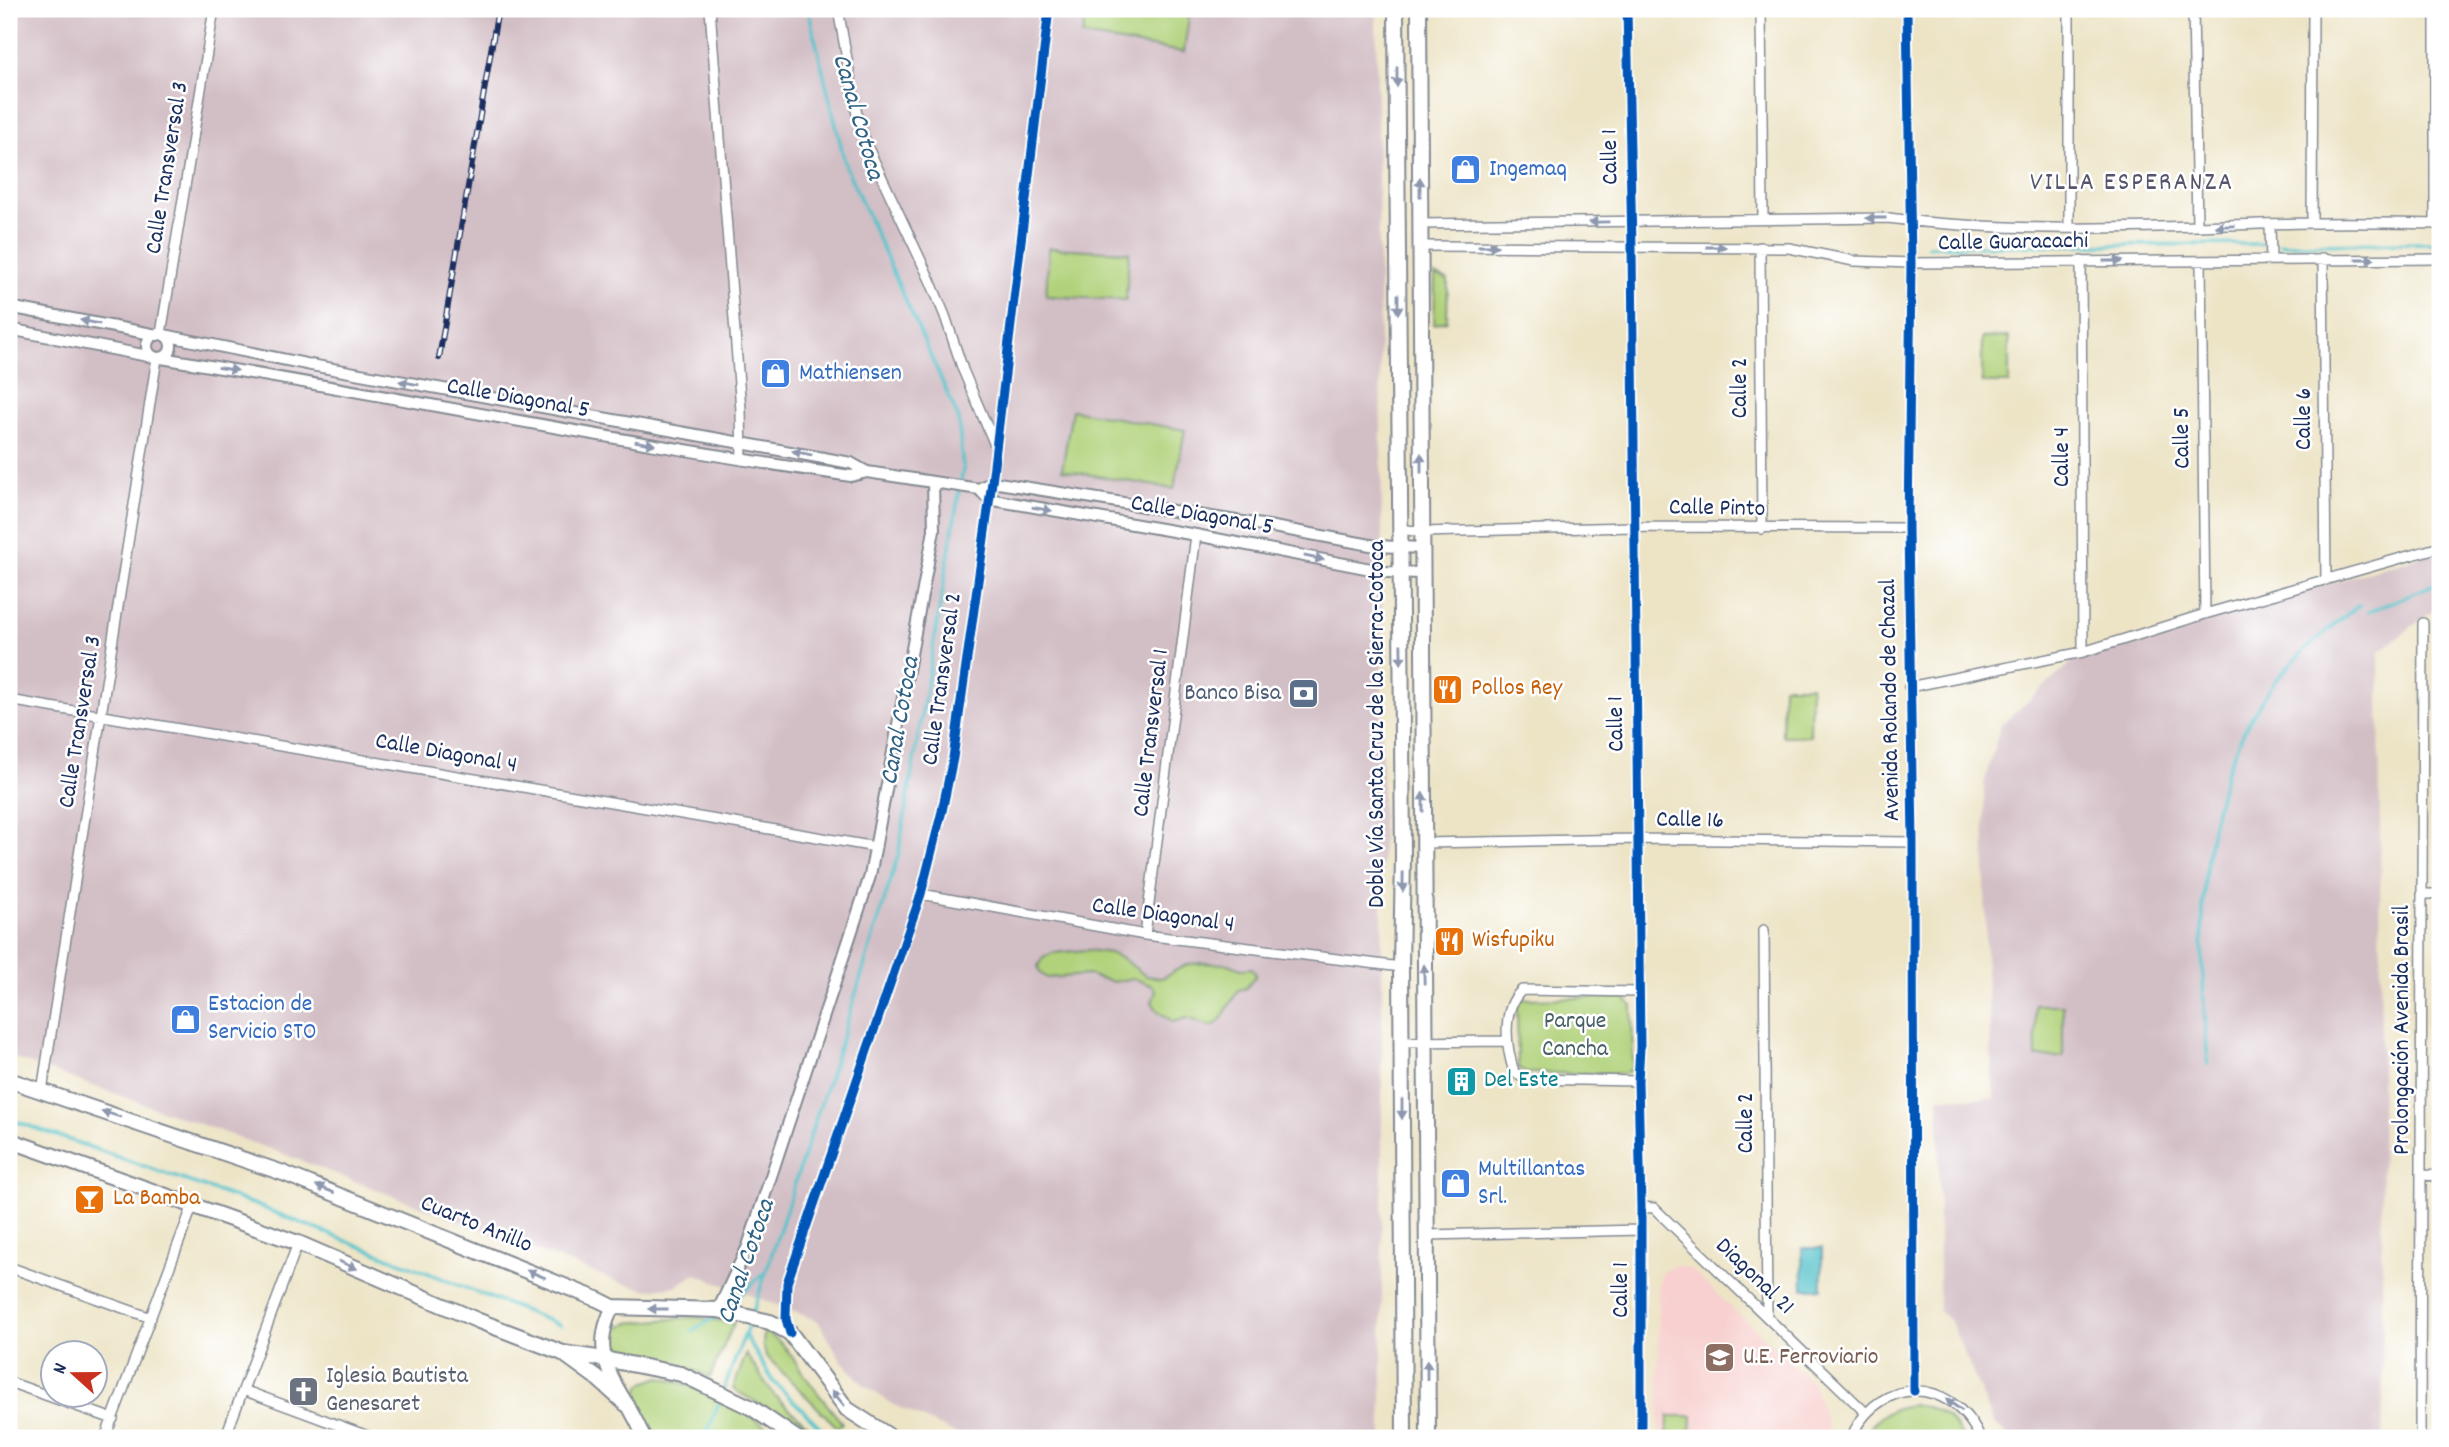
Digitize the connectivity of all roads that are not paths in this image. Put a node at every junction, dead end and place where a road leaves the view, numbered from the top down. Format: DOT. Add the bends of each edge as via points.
graph roads {
  1 [pos="214,9"];
  2 [pos="710,9"];
  3 [pos="838,9"];
  4 [pos="1049,9"];
  5 [pos="1396,9"];
  6 [pos="1419,9"];
  7 [pos="1627,9"];
  8 [pos="1761,9"];
  9 [pos="1907,9"];
  10 [pos="2069,9"];
  11 [pos="2193,9"];
  12 [pos="2313,9"];
  13 [pos="2435,9"];
  14 [pos="1763,219"];
  15 [pos="1632,221"];
  16 [pos="1910,221"];
  17 [pos="2312,223"];
  18 [pos="1420,224"];
  19 [pos="2438,224"];
  20 [pos="2270,225"];
  21 [pos="2197,226"];
  22 [pos="2069,228"];
  23 [pos="1420,246"];
  24 [pos="1632,247"];
  25 [pos="1760,247"];
  26 [pos="2323,258"];
  27 [pos="2271,259"];
  28 [pos="2440,259"];
  29 [pos="2081,261"];
  30 [pos="2201,261"];
  31 [pos="1911,263"];
  32 [pos="9,307"];
  33 [pos="9,329"];
  34 [pos="161,335"];
  35 [pos="157,358"];
  36 [pos="546,408"];
  37 [pos="625,423"];
  38 [pos="542,424"];
  39 [pos="622,439"];
  40 [pos="742,442"];
  41 [pos="995,447"];
  42 [pos="742,460"];
  43 [pos="867,472"];
  44 [pos="992,481"];
  45 [pos="933,482"];
  46 [pos="977,489"];
  47 [pos="988,499"];
  48 [pos="1634,527"];
  49 [pos="1908,528"];
  50 [pos="1400,529"];
  51 [pos="1762,529"];
  52 [pos="1422,532"];
  53 [pos="1196,535"];
  54 [pos="2440,547"];
  55 [pos="1422,548"];
  56 [pos="1400,549"];
  57 [pos="1400,573"];
  58 [pos="1422,573"];
  59 [pos="2326,580"];
  60 [pos="2205,614"];
  61 [pos="2423,623"];
  62 [pos="2083,652"];
  63 [pos="1909,687"];
  64 [pos="9,700"];
  65 [pos="102,715"];
  66 [pos="1637,839"];
  67 [pos="1913,842"];
  68 [pos="1423,844"];
  69 [pos="876,847"];
  70 [pos="921,894"];
  71 [pos="2423,894"];
  72 [pos="2440,894"];
  73 [pos="1764,930"];
  74 [pos="1145,935"];
  75 [pos="1401,967"];
  76 [pos="1639,992"];
  77 [pos="1507,1041"];
  78 [pos="1402,1042"];
  79 [pos="1425,1042"];
  80 [pos="9,1080"];
  81 [pos="1638,1081"];
  82 [pos="42,1091"];
  83 [pos="9,1140"];
  84 [pos="2421,1175"];
  85 [pos="2440,1176"];
  86 [pos="193,1205"];
  87 [pos="1641,1207"];
  88 [pos="1641,1230"];
  89 [pos="1426,1235"];
  90 [pos="298,1243"];
  91 [pos="9,1267"];
  92 [pos="613,1307"];
  93 [pos="718,1310"];
  94 [pos="1767,1317"];
  95 [pos="151,1318"];
  96 [pos="790,1333"];
  97 [pos="563,1353"];
  98 [pos="604,1359"];
  99 [pos="9,1382"];
  100 [pos="243,1390"];
  101 [pos="1914,1391"];
  102 [pos="626,1404"];
  103 [pos="1866,1413"];
  104 [pos="113,1419"];
  105 [pos="105,1438"];
  106 [pos="225,1438"];
  107 [pos="373,1438"];
  108 [pos="644,1438"];
  109 [pos="796,1438"];
  110 [pos="892,1438"];
  111 [pos="1404,1438"];
  112 [pos="1428,1438"];
  113 [pos="1641,1438"];
  114 [pos="1852,1438"];
  115 [pos="1980,1438"];
  116 [pos="2420,1438"];
  1 -- 34 [label="street, Calle Transversal 3"];
  2 -- 40 [label="street"];
  3 -- 41 [label="street" via="858,120 935,292"];
  4 -- 41 [label="street, Calle Transversal 2"];
  5 -- 50 [label="highway, Doble Vía Santa Cruz de la Sierra-Cotoca, one-way"];
  18 -- 6 [label="highway, Doble Vía Santa Cruz de la Sierra-Cotoca, one-way"];
  7 -- 15 [label="street, Calle 1"];
  8 -- 14 [label="street"];
  9 -- 16 [label="street, Avenida Rolando de Chazal"];
  10 -- 22 [label="street"];
  11 -- 21 [label="street"];
  12 -- 17 [label="street"];
  13 -- 19 [label="street"];
  14 -- 15 [label="street, Calle Guaracachi"];
  16 -- 14 [label="street, Calle Guaracachi, one-way"];
  15 -- 18 [label="street, Calle Guaracachi, one-way"];
  15 -- 24 [label="street, Calle 1"];
  16 -- 22 [label="street, Calle Guaracachi"];
  16 -- 31 [label="street, Avenida Rolando de Chazal"];
  17 -- 19 [label="street, Calle Guaracachi"];
  17 -- 20 [label="street, Calle Guaracachi"];
  18 -- 23 [label="highway, Doble Vía Santa Cruz de la Sierra-Cotoca"];
  20 -- 21 [label="street, Calle Guaracachi, one-way"];
  20 -- 27 [label="street"];
  21 -- 22 [label="street, Calle Guaracachi"];
  23 -- 24 [label="street, Calle Guaracachi, one-way"];
  52 -- 23 [label="highway, Doble Vía Santa Cruz de la Sierra-Cotoca, one-way"];
  24 -- 25 [label="street, Calle Guaracachi, one-way"];
  24 -- 48 [label="street, Calle 1"];
  25 -- 31 [label="street, Calle Guaracachi" via="1854,261"];
  25 -- 51 [label="street, Calle 2"];
  26 -- 27 [label="street, Calle Guaracachi"];
  26 -- 28 [label="street, Calle Guaracachi, one-way"];
  26 -- 59 [label="street, Calle 6"];
  27 -- 30 [label="street, Calle Guaracachi"];
  29 -- 30 [label="street, Calle Guaracachi, one-way"];
  29 -- 31 [label="street, Calle Guaracachi"];
  29 -- 62 [label="street, Calle 4"];
  30 -- 60 [label="street, Calle 5"];
  31 -- 49 [label="street, Avenida Rolando de Chazal"];
  34 -- 32 [label="street, Calle Diagonal 5, one-way"];
  33 -- 35 [label="street, Calle Diagonal 5"];
  34 -- 35 [label="street" via="148,342 148,351"];
  34 -- 35 [label="street" via="171,348"];
  36 -- 34 [label="street, Calle Diagonal 5, one-way"];
  35 -- 38 [label="street, Calle Diagonal 5, one-way"];
  35 -- 65 [label="street, Calle Transversal 3"];
  36 -- 37 [label="street, Calle Diagonal 5"];
  36 -- 38 [label="street"];
  37 -- 39 [label="street"];
  37 -- 40 [label="street, Calle Diagonal 5"];
  38 -- 39 [label="street, Calle Diagonal 5"];
  39 -- 42 [label="street, Calle Diagonal 5, one-way"];
  40 -- 42 [label="street"];
  43 -- 40 [label="street, Calle Diagonal 5, one-way" via="851,463"];
  41 -- 44 [label="street, Calle Transversal 2"];
  42 -- 43 [label="street, Calle Diagonal 5" via="851,475"];
  43 -- 45 [label="street, Calle Diagonal 5"];
  44 -- 46 [label="street"];
  44 -- 47 [label="street, Calle Transversal 2"];
  44 -- 56 [label="street, Calle Diagonal 5"];
  45 -- 46 [label="street, Calle Diagonal 5"];
  45 -- 69 [label="street, Calle Transversal 2" via="934,530"];
  46 -- 47 [label="street"];
  47 -- 53 [label="street, Calle Diagonal 5, one-way"];
  47 -- 70 [label="street, Calle Transversal 2" via="953,758"];
  48 -- 51 [label="street, Calle Pinto"];
  48 -- 52 [label="street, Calle Pinto"];
  48 -- 66 [label="street, Calle 1"];
  49 -- 51 [label="street, Calle Pinto"];
  49 -- 63 [label="street, Avenida Rolando de Chazal"];
  50 -- 52 [label="street, Calle Pinto"];
  50 -- 56 [label="highway, Doble Vía Santa Cruz de la Sierra-Cotoca"];
  52 -- 55 [label="highway, Doble Vía Santa Cruz de la Sierra-Cotoca"];
  53 -- 57 [label="street, Calle Diagonal 5, one-way"];
  53 -- 74 [label="street, Calle Transversal 1"];
  54 -- 59 [label="street"];
  55 -- 56 [label="street, Calle Diagonal 5"];
  55 -- 58 [label="highway, Doble Vía Santa Cruz de la Sierra-Cotoca"];
  56 -- 57 [label="highway, Doble Vía Santa Cruz de la Sierra-Cotoca"];
  57 -- 58 [label="street, Calle Diagonal 5"];
  57 -- 75 [label="highway, Doble Vía Santa Cruz de la Sierra-Cotoca, one-way"];
  68 -- 58 [label="highway, Doble Vía Santa Cruz de la Sierra-Cotoca, one-way"];
  59 -- 60 [label="street"];
  60 -- 62 [label="street"];
  61 -- 71 [label="street, Prolongación Avenida Brasil"];
  62 -- 63 [label="street"];
  63 -- 67 [label="street, Avenida Rolando de Chazal"];
  64 -- 65 [label="street, Calle Diagonal 4"];
  65 -- 69 [label="street, Calle Diagonal 4"];
  65 -- 82 [label="street, Calle Transversal 3"];
  66 -- 67 [label="street, Calle 16"];
  66 -- 68 [label="street, Calle 16"];
  66 -- 76 [label="street, Calle 1"];
  67 -- 101 [label="street, Avenida Rolando de Chazal"];
  79 -- 68 [label="highway, Doble Vía Santa Cruz de la Sierra-Cotoca, one-way"];
  69 -- 93 [label="street, Calle Transversal 2" via="752,1236"];
  70 -- 74 [label="street, Calle Diagonal 4"];
  70 -- 96 [label="street, Calle Transversal 2" via="787,1283"];
  71 -- 72 [label="street"];
  71 -- 84 [label="street, Prolongación Avenida Brasil"];
  73 -- 94 [label="street, Calle 2"];
  74 -- 75 [label="street, Calle Diagonal 4"];
  75 -- 78 [label="highway, Doble Vía Santa Cruz de la Sierra-Cotoca"];
  76 -- 77 [label="street" via="1522,990 1515,996"];
  76 -- 81 [label="street, Calle 1"];
  77 -- 79 [label="street"];
  77 -- 81 [label="street" via="1514,1072 1525,1079"];
  78 -- 79 [label="street"];
  78 -- 111 [label="highway, Doble Vía Santa Cruz de la Sierra-Cotoca, one-way"];
  79 -- 89 [label="highway, Doble Vía Santa Cruz de la Sierra-Cotoca"];
  80 -- 82 [label="highway, Cuarto Anillo"];
  81 -- 87 [label="street, Calle 1"];
  92 -- 82 [label="highway, Cuarto Anillo, one-way" via="283,1173"];
  83 -- 86 [label="highway"];
  84 -- 85 [label="street"];
  84 -- 116 [label="street, Prolongación Avenida Brasil"];
  86 -- 90 [label="highway"];
  86 -- 95 [label="street"];
  87 -- 88 [label="street, Calle 1"];
  87 -- 94 [label="street, Diagonal 21" via="1654,1208"];
  88 -- 89 [label="street"];
  88 -- 113 [label="street, Calle 1"];
  112 -- 89 [label="highway, Doble Vía Santa Cruz de la Sierra-Cotoca, one-way"];
  90 -- 97 [label="highway, one-way"];
  90 -- 100 [label="street"];
  91 -- 95 [label="street"];
  93 -- 92 [label="highway, Cuarto Anillo, one-way"];
  92 -- 98 [label="main road" via="601,1340"];
  93 -- 96 [label="highway, Cuarto Anillo" via="770,1322"];
  94 -- 103 [label="street, Diagonal 21"];
  95 -- 104 [label="street"];
  110 -- 96 [label="highway, Cuarto Anillo, one-way" via="847,1409"];
  97 -- 98 [label="highway"];
  97 -- 102 [label="highway"];
  98 -- 102 [label="main road"];
  98 -- 109 [label="highway" via="681,1374 752,1408"];
  99 -- 104 [label="street"];
  100 -- 106 [label="street"];
  100 -- 107 [label="street"];
  101 -- 103 [label="street" via="1888,1398"];
  115 -- 101 [label="street, one-way" via="1968,1416 1948,1399"];
  102 -- 108 [label="main road"];
  103 -- 114 [label="street"];
  104 -- 105 [label="street"];
}
